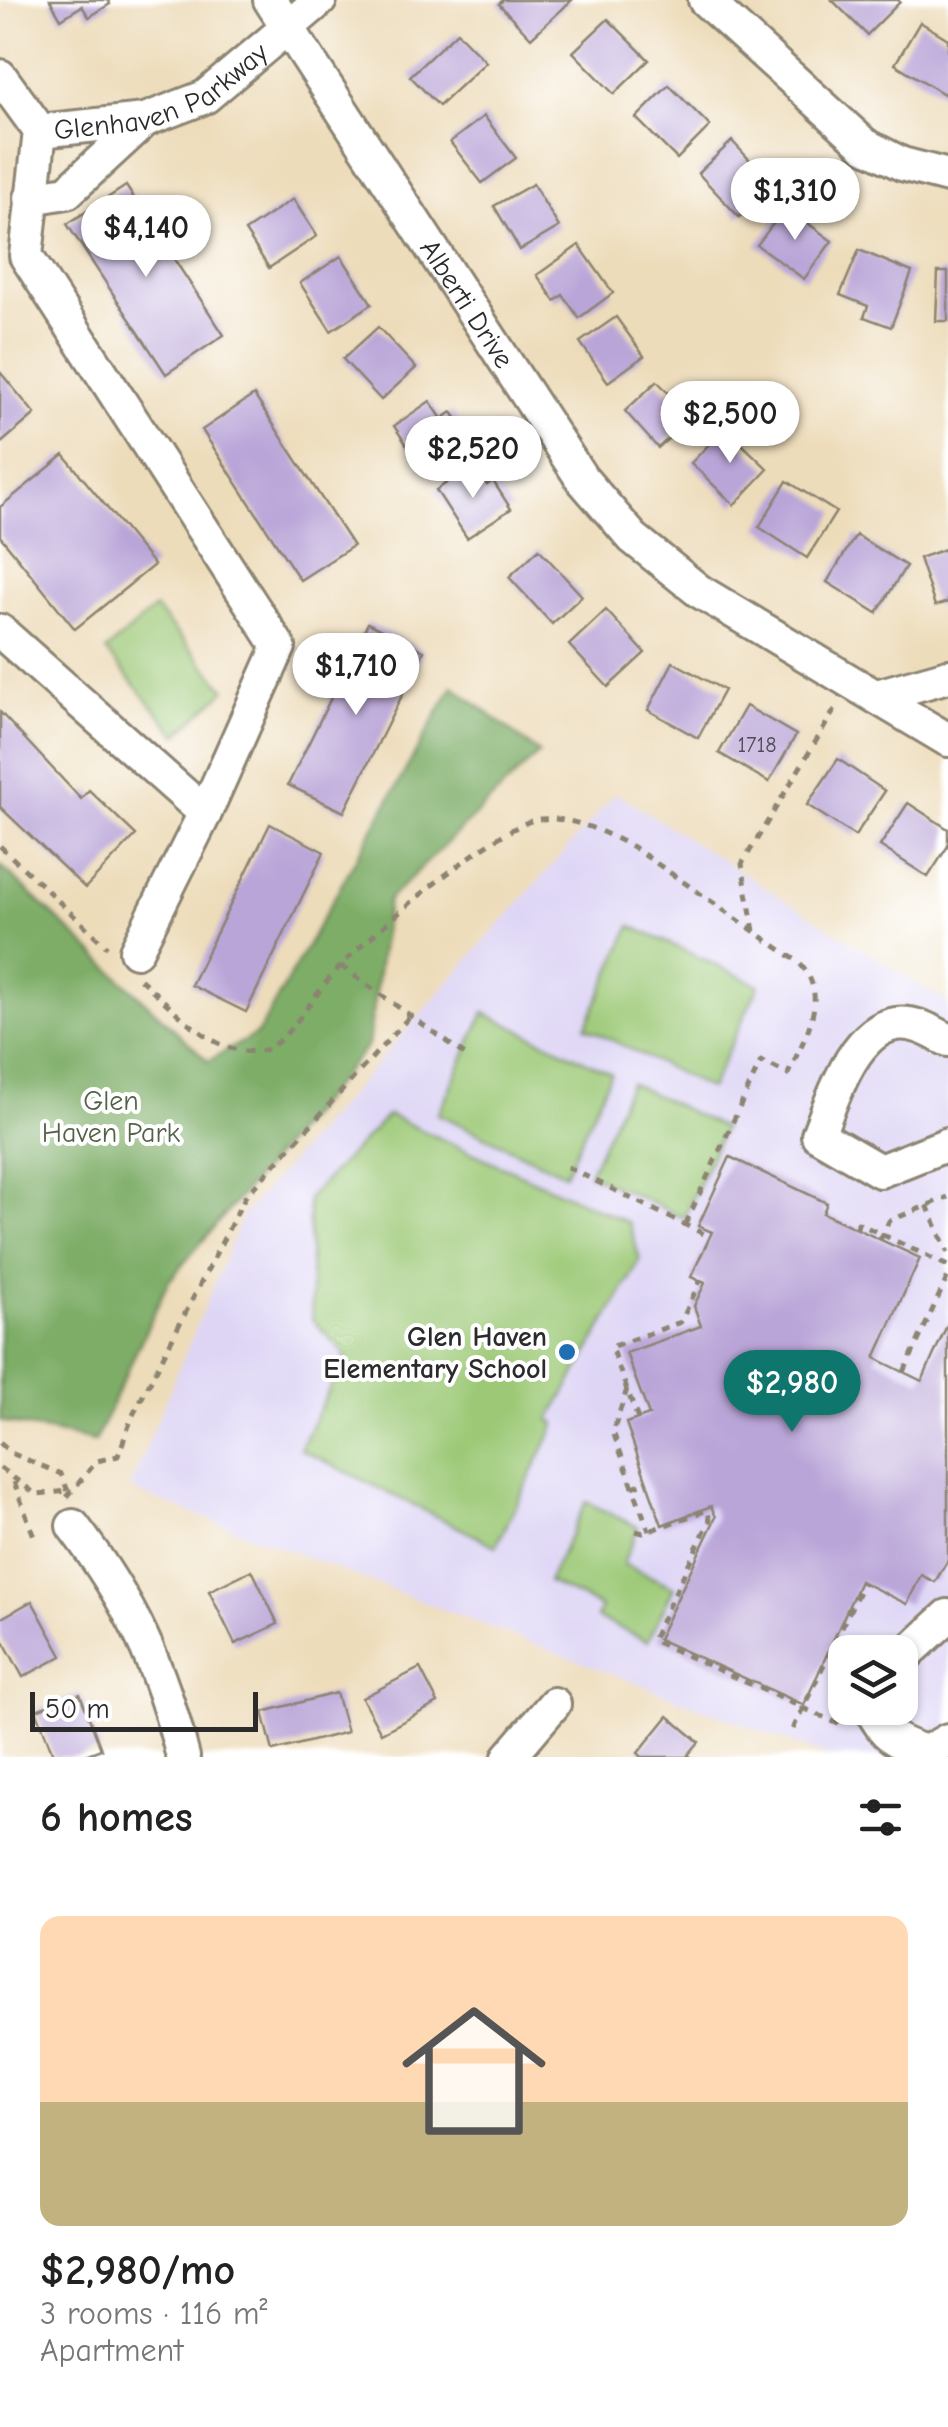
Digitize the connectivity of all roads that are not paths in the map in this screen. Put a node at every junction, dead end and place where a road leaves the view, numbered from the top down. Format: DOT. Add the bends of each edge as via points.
graph roads {
  1 [pos="270,0"];
  2 [pos="320,0"];
  3 [pos="704,0"];
  4 [pos="289,29"];
  5 [pos="0,76"];
  6 [pos="145,120"];
  7 [pos="40,131"];
  8 [pos="948,176"];
  9 [pos="31,198"];
  10 [pos="0,631"];
  11 [pos="948,676"];
  12 [pos="877,696"];
  13 [pos="948,740"];
  14 [pos="205,813"];
  15 [pos="126,958"];
  16 [pos="948,1040"];
  17 [pos="948,1144"];
  18 [pos="73,1526"];
  19 [pos="948,1616"];
  20 [pos="918,1644"];
  21 [pos="554,1704"];
  22 [pos="872,1725"];
  23 [pos="948,1740"];
  24 [pos="184,1757"];
  25 [pos="509,1757"];
  1 -- 4 [label="street, Alberti Drive"];
  2 -- 4 [label="street, Glenhaven Parkway"];
  3 -- 8 [label="street" via="865,145"];
  4 -- 6 [label="street, Glenhaven Parkway" via="205,97"];
  4 -- 12 [label="street, Alberti Drive" via="582,479 633,538 698,591"];
  5 -- 7 [label="street"];
  6 -- 7 [label="street, Glenhaven Parkway"];
  6 -- 9 [label="street" via="68,192"];
  7 -- 9 [label="street"];
  9 -- 14 [label="street" via="26,256 278,647"];
  10 -- 14 [label="street"];
  11 -- 12 [label="street"];
  12 -- 13 [label="street, Alberti Drive"];
  14 -- 15 [label="street"];
  16 -- 17 [label="street" via="916,1024 894,1024 870,1036 818,1135 880,1171"];
  18 -- 24 [label="street" via="142,1630"];
  19 -- 20 [label="street"];
  21 -- 25 [label="street"];
  22 -- 23 [label="street" via="927,1752"];
}
